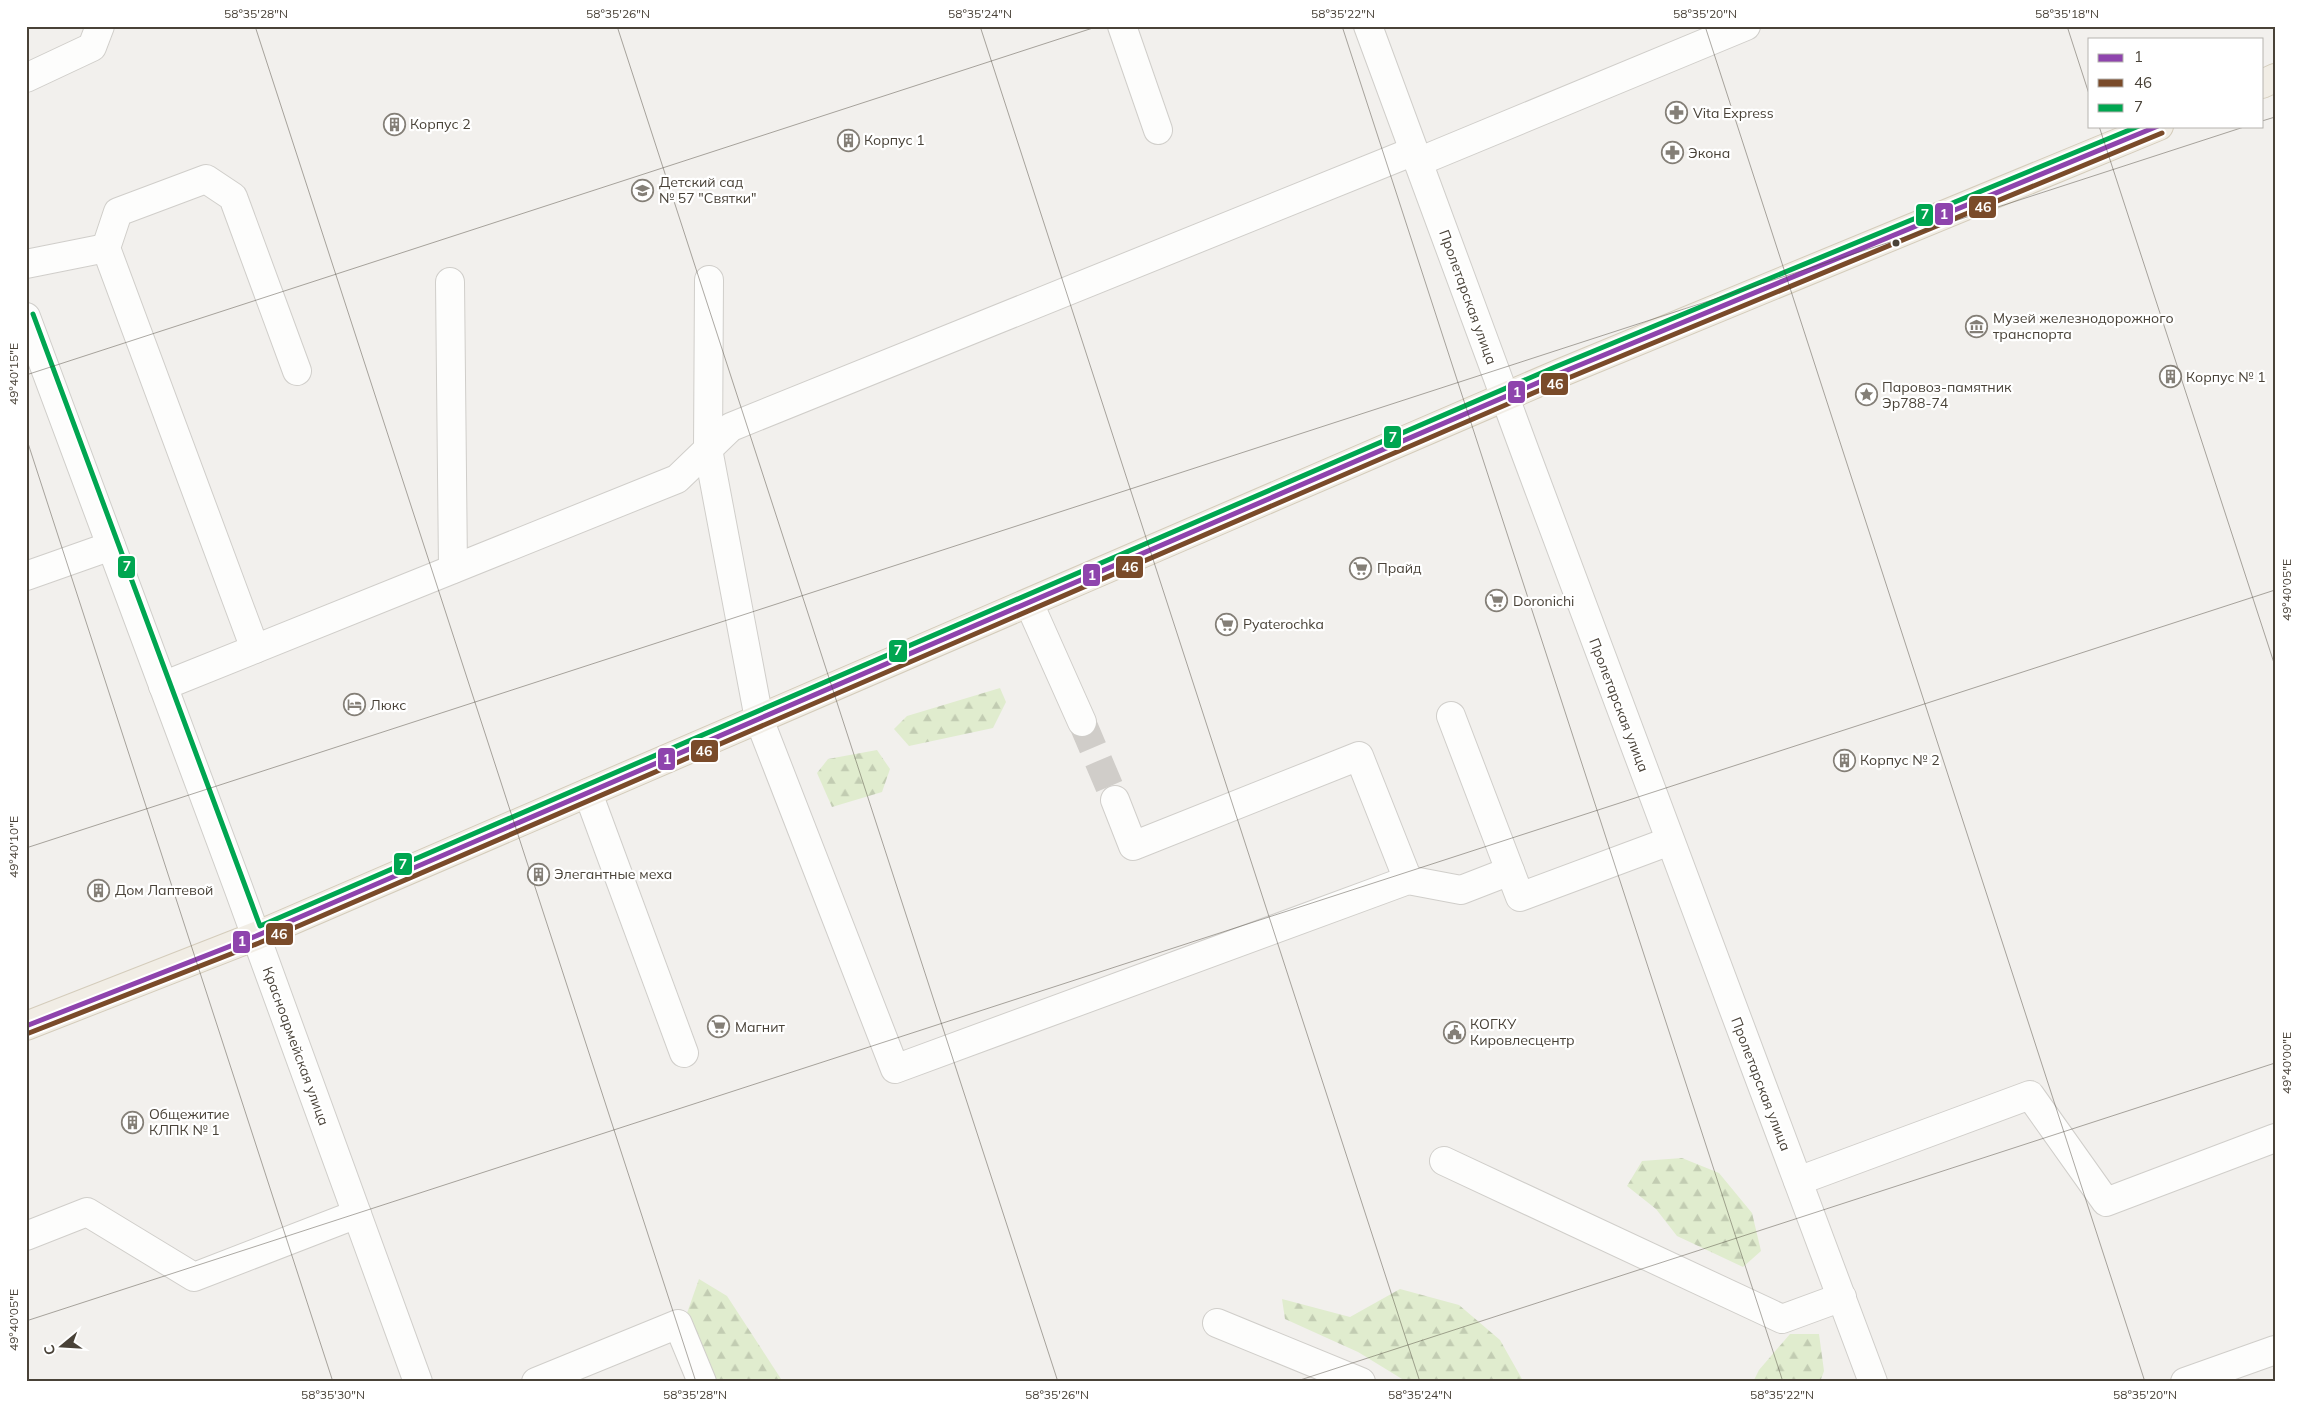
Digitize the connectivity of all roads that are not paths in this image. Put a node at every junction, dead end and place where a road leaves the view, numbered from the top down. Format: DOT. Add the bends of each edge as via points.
graph roads {
  1 [pos="100,26"];
  2 [pos="1122,26"];
  3 [pos="1368,26"];
  4 [pos="1746,26"];
  5 [pos="1712,33"];
  6 [pos="26,78"];
  7 [pos="2154,128"];
  8 [pos="1158,130"];
  9 [pos="1416,157"];
  10 [pos="106,248"];
  11 [pos="26,264"];
  12 [pos="709,280"];
  13 [pos="450,282"];
  14 [pos="26,317"];
  15 [pos="298,371"];
  16 [pos="1505,398"];
  17 [pos="708,449"];
  18 [pos="111,546"];
  19 [pos="452,569"];
  20 [pos="26,576"];
  21 [pos="1030,602"];
  22 [pos="255,649"];
  23 [pos="163,686"];
  24 [pos="1451,716"];
  25 [pos="759,719"];
  26 [pos="1082,722"];
  27 [pos="588,792"];
  28 [pos="1115,800"];
  29 [pos="1670,841"];
  30 [pos="1510,871"];
  31 [pos="1408,880"];
  32 [pos="256,936"];
  33 [pos="26,1026"];
  34 [pos="684,1053"];
  35 [pos="2275,1138"];
  36 [pos="1444,1161"];
  37 [pos="1798,1181"];
  38 [pos="357,1214"];
  39 [pos="26,1236"];
  40 [pos="1842,1297"];
  41 [pos="1217,1323"];
  42 [pos="2275,1350"];
  43 [pos="580,1373"];
  44 [pos="418,1382"];
  45 [pos="536,1382"];
  46 [pos="702,1382"];
  47 [pos="1360,1382"];
  48 [pos="1873,1382"];
  49 [pos="2185,1382"];
  1 -- 6 [label="street" via="92,47"];
  2 -- 8 [label="street"];
  3 -- 9 [label="street, Пролетарская улица"];
  4 -- 5 [label="street"];
  5 -- 9 [label="street"];
  7 -- 16 [label="main road"];
  9 -- 16 [label="street, Пролетарская улица"];
  9 -- 17 [label="street" via="731,427"];
  10 -- 11 [label="street"];
  10 -- 15 [label="street" via="118,212 206,179 233,197"];
  10 -- 22 [label="street"];
  12 -- 17 [label="street"];
  13 -- 19 [label="street"];
  14 -- 18 [label="street, Красноармейская улица"];
  16 -- 21 [label="main road"];
  16 -- 29 [label="street, Пролетарская улица"];
  17 -- 19 [label="street" via="677,479"];
  17 -- 25 [label="street"];
  18 -- 20 [label="street"];
  18 -- 23 [label="street, Красноармейская улица"];
  19 -- 22 [label="street"];
  21 -- 25 [label="main road"];
  21 -- 26 [label="street"];
  22 -- 23 [label="street"];
  23 -- 32 [label="street, Красноармейская улица"];
  24 -- 30 [label="street"];
  25 -- 27 [label="main road"];
  25 -- 31 [label="street" via="895,1069"];
  27 -- 32 [label="main road"];
  27 -- 34 [label="street"];
  28 -- 31 [label="street" via="1133,846 1359,756"];
  29 -- 30 [label="street" via="1520,898"];
  29 -- 37 [label="street, Пролетарская улица"];
  30 -- 31 [label="street" via="1461,890"];
  32 -- 33 [label="main road"];
  32 -- 38 [label="street, Красноармейская улица"];
  35 -- 37 [label="street" via="2106,1202 2030,1095"];
  36 -- 40 [label="street" via="1782,1319"];
  37 -- 40 [label="street, Пролетарская улица"];
  38 -- 39 [label="street" via="194,1277 87,1212"];
  38 -- 44 [label="street, Красноармейская улица"];
  40 -- 48 [label="street, Пролетарская улица"];
  41 -- 47 [label="street"];
  42 -- 49 [label="street"];
  43 -- 45 [label="street"];
  43 -- 46 [label="street" via="678,1324"];
}
